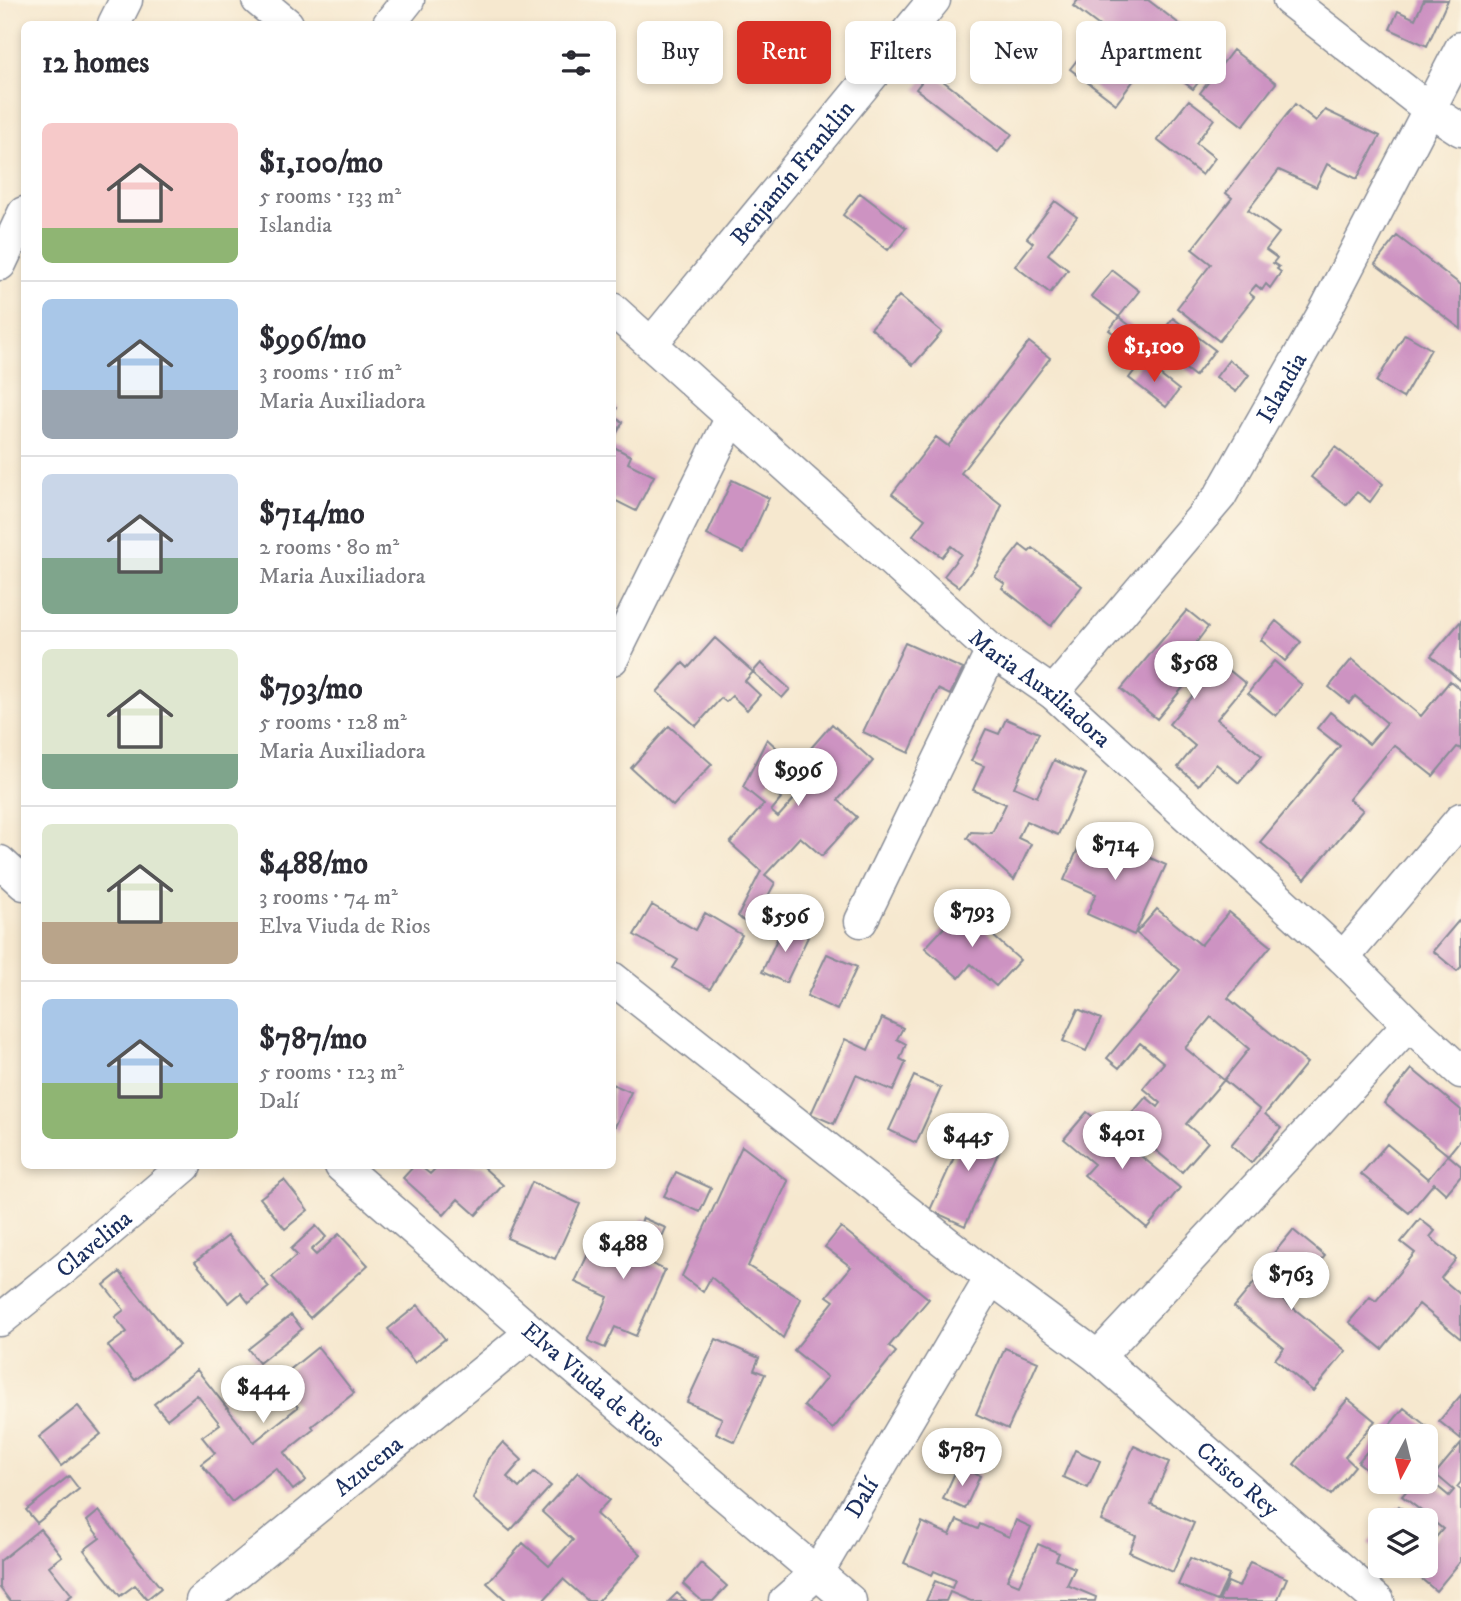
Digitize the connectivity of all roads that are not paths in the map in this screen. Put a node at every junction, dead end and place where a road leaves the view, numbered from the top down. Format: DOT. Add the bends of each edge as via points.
graph roads {
  1 [pos="126,0"];
  2 [pos="258,0"];
  3 [pos="408,0"];
  4 [pos="934,0"];
  5 [pos="1289,0"];
  6 [pos="116,21"];
  7 [pos="283,21"];
  8 [pos="391,21"];
  9 [pos="1461,48"];
  10 [pos="1430,110"];
  11 [pos="1461,130"];
  12 [pos="21,219"];
  13 [pos="0,264"];
  14 [pos="616,313"];
  15 [pos="651,344"];
  16 [pos="732,417"];
  17 [pos="616,651"];
  18 [pos="992,651"];
  19 [pos="1053,694"];
  20 [pos="1461,819"];
  21 [pos="0,863"];
  22 [pos="21,881"];
  23 [pos="860,921"];
  24 [pos="1343,958"];
  25 [pos="616,981"];
  26 [pos="1409,1024"];
  27 [pos="1461,1072"];
  28 [pos="181,1169"];
  29 [pos="354,1170"];
  30 [pos="991,1278"];
  31 [pos="0,1320"];
  32 [pos="532,1332"];
  33 [pos="1098,1357"];
  34 [pos="817,1573"];
  35 [pos="202,1601"];
  36 [pos="785,1601"];
  37 [pos="850,1601"];
  38 [pos="1378,1601"];
  1 -- 6 [label="street"];
  2 -- 7 [label="street"];
  3 -- 8 [label="street"];
  4 -- 15 [label="street, Benjamín Franklin"];
  5 -- 10 [label="street"];
  9 -- 10 [label="street, Islandia"];
  10 -- 11 [label="street"];
  10 -- 19 [label="street, Islandia" via="1325,312 1220,496"];
  12 -- 13 [label="street"];
  14 -- 15 [label="street, Maria Auxiliadora"];
  15 -- 16 [label="street, Maria Auxiliadora"];
  16 -- 17 [label="street"];
  16 -- 18 [label="street, Maria Auxiliadora"];
  18 -- 19 [label="street, Maria Auxiliadora"];
  18 -- 23 [label="street"];
  19 -- 24 [label="street, Maria Auxiliadora"];
  20 -- 24 [label="street"];
  21 -- 22 [label="street"];
  24 -- 26 [label="street, Maria Auxiliadora"];
  25 -- 30 [label="street, Cristo Rey"];
  26 -- 27 [label="street, Maria Auxiliadora"];
  26 -- 33 [label="street"];
  28 -- 31 [label="street, Clavelina"];
  29 -- 32 [label="street, Elva Viuda de Rios"];
  30 -- 33 [label="street, Cristo Rey"];
  30 -- 34 [label="street, Dalí"];
  32 -- 34 [label="street, Elva Viuda de Rios"];
  32 -- 35 [label="street, Azucena"];
  33 -- 38 [label="street, Cristo Rey"];
  34 -- 36 [label="street, Dalí"];
  34 -- 37 [label="street, Elva Viuda de Rios"];
}
